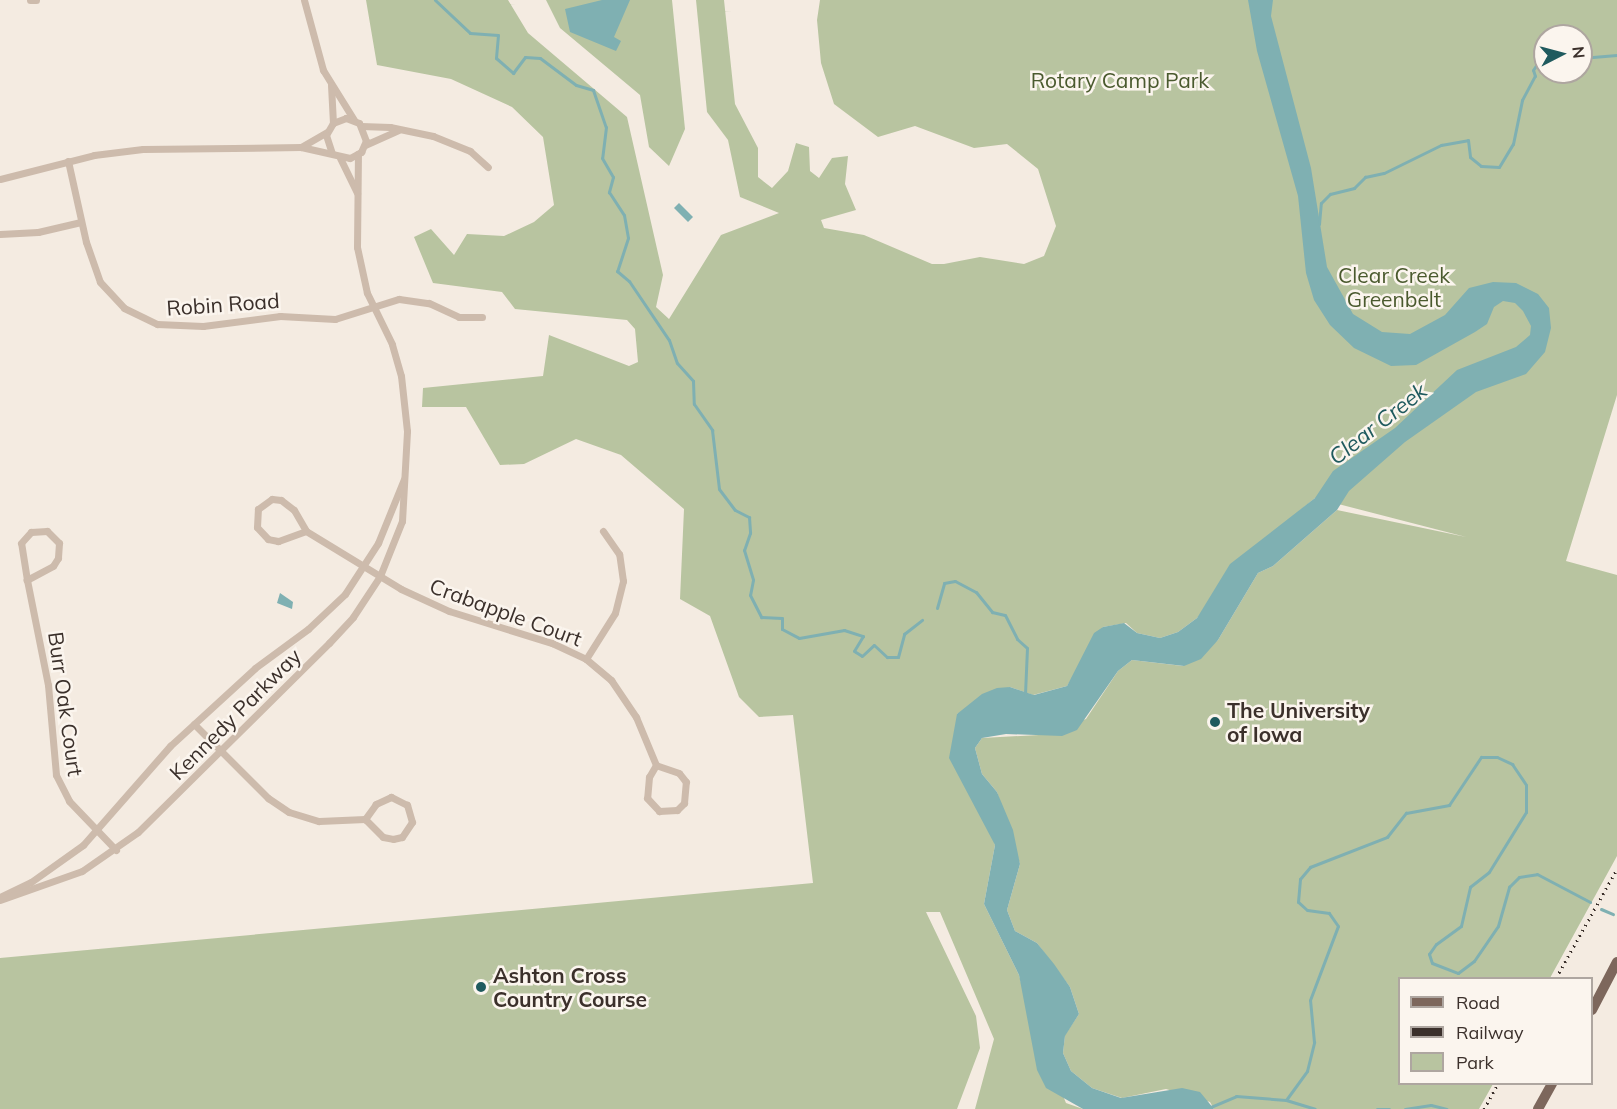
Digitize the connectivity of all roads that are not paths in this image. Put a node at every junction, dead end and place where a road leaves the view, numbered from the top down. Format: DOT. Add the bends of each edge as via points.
graph roads {
  1 [pos="30,0"];
  2 [pos="36,0"];
  3 [pos="304,0"];
  4 [pos="331,85"];
  5 [pos="354,120"];
  6 [pos="333,123"];
  7 [pos="361,126"];
  8 [pos="398,130"];
  9 [pos="327,132"];
  10 [pos="365,145"];
  11 [pos="301,147"];
  12 [pos="332,153"];
  13 [pos="358,154"];
  14 [pos="340,157"];
  15 [pos="68,161"];
  16 [pos="488,167"];
  17 [pos="0,179"];
  18 [pos="357,193"];
  19 [pos="81,222"];
  20 [pos="0,234"];
  21 [pos="373,308"];
  22 [pos="482,317"];
  23 [pos="406,474"];
  24 [pos="306,531"];
  25 [pos="603,531"];
  26 [pos="365,568"];
  27 [pos="380,576"];
  28 [pos="27,580"];
  29 [pos="586,659"];
  30 [pos="194,724"];
  31 [pos="220,751"];
  32 [pos="656,765"];
  33 [pos="364,819"];
  34 [pos="98,831"];
  35 [pos="116,850"];
  36 [pos="0,899"];
  37 [pos="1617,963"];
  38 [pos="1593,1008"];
  39 [pos="1551,1085"];
  40 [pos="1538,1109"];
  1 -- 2 [label="street"];
  3 -- 4 [label="street" via="315,51"];
  4 -- 5 [label="street"];
  4 -- 6 [label="street"];
  5 -- 6 [label="street" via="346,118"];
  5 -- 7 [label="street"];
  6 -- 9 [label="street"];
  7 -- 8 [label="street"];
  7 -- 10 [label="street"];
  8 -- 10 [label="street"];
  8 -- 16 [label="street" via="433,136 470,151"];
  9 -- 11 [label="street"];
  9 -- 12 [label="street" via="326,142"];
  10 -- 13 [label="street"];
  11 -- 12 [label="street"];
  11 -- 15 [label="street" via="143,149"];
  12 -- 14 [label="street"];
  13 -- 14 [label="street"];
  13 -- 18 [label="street, Kennedy Parkway"];
  14 -- 18 [label="street, Kennedy Parkway"];
  15 -- 17 [label="street"];
  15 -- 19 [label="street, Robin Road"];
  18 -- 21 [label="street, Kennedy Parkway" via="357,247"];
  19 -- 20 [label="street" via="38,232"];
  19 -- 21 [label="street, Robin Road" via="100,282 124,308 157,324 203,326 280,316 335,319"];
  21 -- 22 [label="street, Robin Road" via="409,299 429,303 459,317"];
  21 -- 23 [label="street, Kennedy Parkway" via="392,344 401,376"];
  23 -- 26 [label="street, Kennedy Parkway"];
  23 -- 27 [label="street, Kennedy Parkway" via="402,521"];
  24 -- 24 [label="street" via="294,510 281,500 272,499 258,509 257,527 268,539 278,541"];
  24 -- 26 [label="street, Crabapple Court"];
  25 -- 29 [label="street" via="619,554 623,581 615,613"];
  26 -- 27 [label="street, Crabapple Court"];
  26 -- 30 [label="street, Kennedy Parkway" via="329,610 255,668"];
  27 -- 29 [label="street, Crabapple Court" via="449,611 552,643"];
  27 -- 31 [label="street, Kennedy Parkway" via="345,626"];
  28 -- 28 [label="street, Burr Oak Court" via="21,543 31,532 47,531 60,543 58,558 53,566"];
  28 -- 34 [label="street, Burr Oak Court" via="48,685 56,774 69,801"];
  29 -- 32 [label="street, Crabapple Court" via="611,680 629,704"];
  30 -- 31 [label="street"];
  30 -- 34 [label="street, Kennedy Parkway"];
  31 -- 33 [label="street" via="268,798 289,812 320,822"];
  31 -- 35 [label="street, Kennedy Parkway"];
  32 -- 32 [label="street" via="680,773 686,782 684,803 677,810 659,811 647,798 649,777"];
  33 -- 33 [label="street" via="376,804 391,797 407,805 412,822 402,837 393,839 383,837"];
  34 -- 35 [label="street, Burr Oak Court"];
  34 -- 36 [label="street, Kennedy Parkway" via="58,864"];
  35 -- 36 [label="street, Kennedy Parkway" via="60,881"];
  37 -- 38 [label="main road"];
  39 -- 40 [label="main road"];
}
